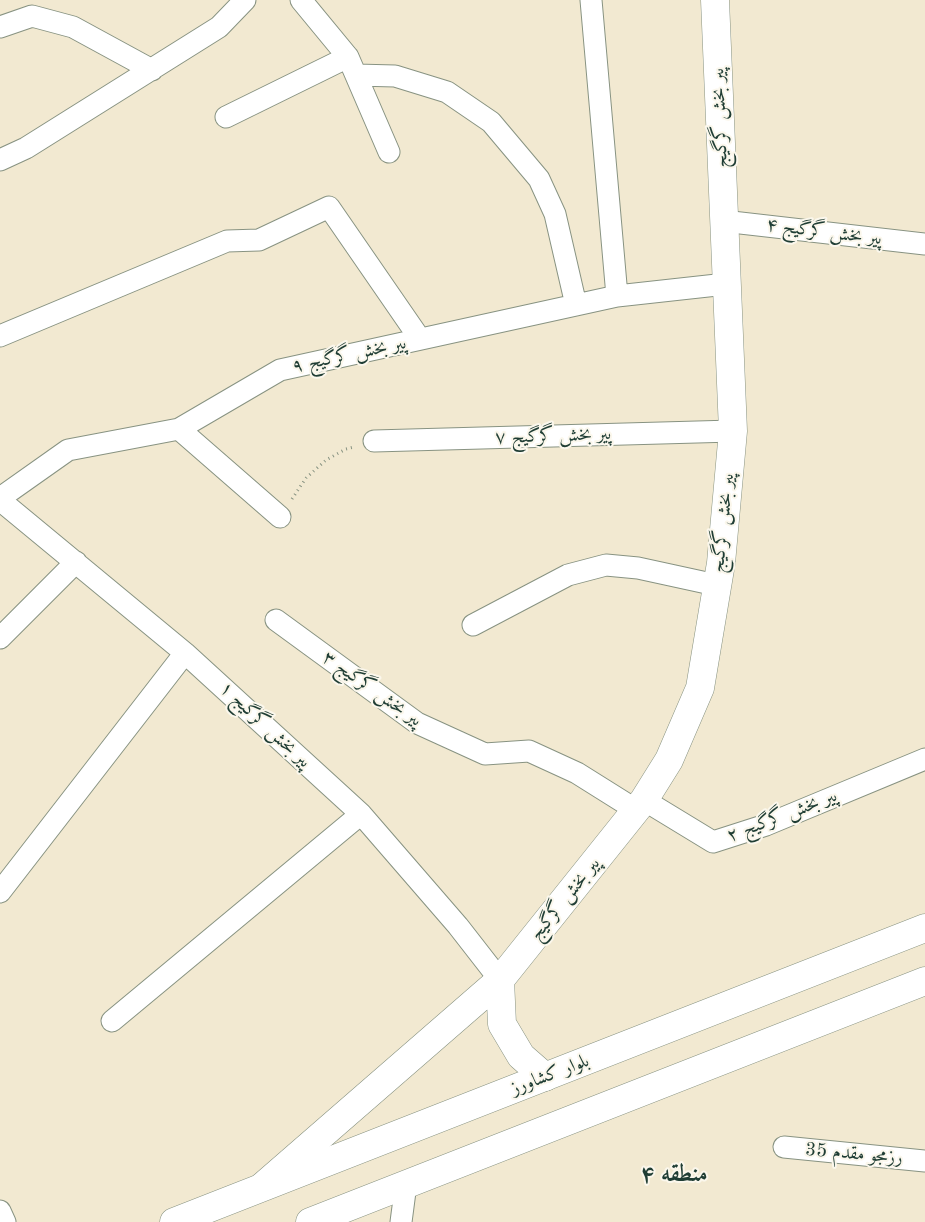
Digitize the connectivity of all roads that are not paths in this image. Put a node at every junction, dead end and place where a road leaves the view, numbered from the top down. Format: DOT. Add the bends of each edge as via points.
graph roads {
  1 [pos="245,0"];
  2 [pos="591,0"];
  3 [pos="715,0"];
  4 [pos="307,1"];
  5 [pos="0,27"];
  6 [pos="352,66"];
  7 [pos="152,70"];
  8 [pos="226,117"];
  9 [pos="389,152"];
  10 [pos="0,160"];
  11 [pos="723,221"];
  12 [pos="925,244"];
  13 [pos="726,284"];
  14 [pos="617,296"];
  15 [pos="576,305"];
  16 [pos="0,336"];
  17 [pos="420,340"];
  18 [pos="179,429"];
  19 [pos="733,430"];
  20 [pos="374,441"];
  21 [pos="0,499"];
  22 [pos="280,517"];
  23 [pos="76,562"];
  24 [pos="716,585"];
  25 [pos="276,620"];
  26 [pos="473,626"];
  27 [pos="0,638"];
  28 [pos="186,653"];
  29 [pos="925,759"];
  30 [pos="640,805"];
  31 [pos="361,814"];
  32 [pos="0,892"];
  33 [pos="925,928"];
  34 [pos="500,980"];
  35 [pos="925,981"];
  36 [pos="112,1022"];
  37 [pos="545,1077"];
  38 [pos="784,1147"];
  39 [pos="925,1161"];
  40 [pos="406,1184"];
  41 [pos="261,1187"];
  42 [pos="0,1211"];
  43 [pos="5,1222"];
  44 [pos="174,1222"];
  45 [pos="310,1222"];
  46 [pos="401,1222"];
  1 -- 7 [label="street" via="219,27"];
  2 -- 14 [label="street"];
  3 -- 11 [label="street, پیر بخش گرگیج"];
  4 -- 6 [label="street"];
  5 -- 7 [label="street" via="32,16 73,27"];
  6 -- 8 [label="street"];
  6 -- 9 [label="street"];
  6 -- 15 [label="street" via="447,92 491,122 540,179 555,214"];
  7 -- 10 [label="street" via="26,148"];
  11 -- 12 [label="street, پیر بخش گرگیج ۴"];
  11 -- 13 [label="street, پیر بخش گرگیج"];
  13 -- 14 [label="street, پیر بخش گرگیج ۹"];
  13 -- 19 [label="street, پیر بخش گرگیج"];
  14 -- 15 [label="street, پیر بخش گرگیج ۹"];
  15 -- 17 [label="street, پیر بخش گرگیج ۹"];
  16 -- 17 [label="street" via="227,241 259,240 329,207"];
  17 -- 18 [label="street, پیر بخش گرگیج ۹" via="280,370"];
  18 -- 21 [label="street, پیر بخش گرگیج ۹" via="68,450"];
  18 -- 22 [label="street"];
  19 -- 20 [label="street, پیر بخش گرگیج ۷"];
  19 -- 24 [label="street, پیر بخش گرگیج" via="721,563"];
  21 -- 23 [label="street, پیر بخش گرگیج ۱"];
  23 -- 27 [label="street"];
  23 -- 28 [label="street, پیر بخش گرگیج ۱"];
  24 -- 26 [label="street" via="638,568 606,565 568,575"];
  24 -- 30 [label="street, پیر بخش گرگیج" via="700,688 669,760"];
  25 -- 30 [label="street, پیر بخش گرگیج ۳" via="417,723 485,754 529,751"];
  28 -- 31 [label="street, پیر بخش گرگیج ۱"];
  28 -- 32 [label="street"];
  29 -- 30 [label="street, پیر بخش گرگیج ۲" via="766,825 713,842"];
  30 -- 34 [label="street, پیر بخش گرگیج"];
  31 -- 34 [label="street, پیر بخش گرگیج ۱"];
  31 -- 36 [label="street"];
  33 -- 37 [label="street, بلوار کشاورز"];
  34 -- 37 [label="street" via="502,1024 521,1056"];
  34 -- 41 [label="street, پیر بخش گرگیج"];
  35 -- 40 [label="street"];
  37 -- 41 [label="street, بلوار کشاورز"];
  38 -- 39 [label="street, رزمجو مقدم 35"];
  40 -- 45 [label="street"];
  40 -- 46 [label="street"];
  41 -- 44 [label="street, بلوار کشاورز"];
  42 -- 43 [label="street"];
}
